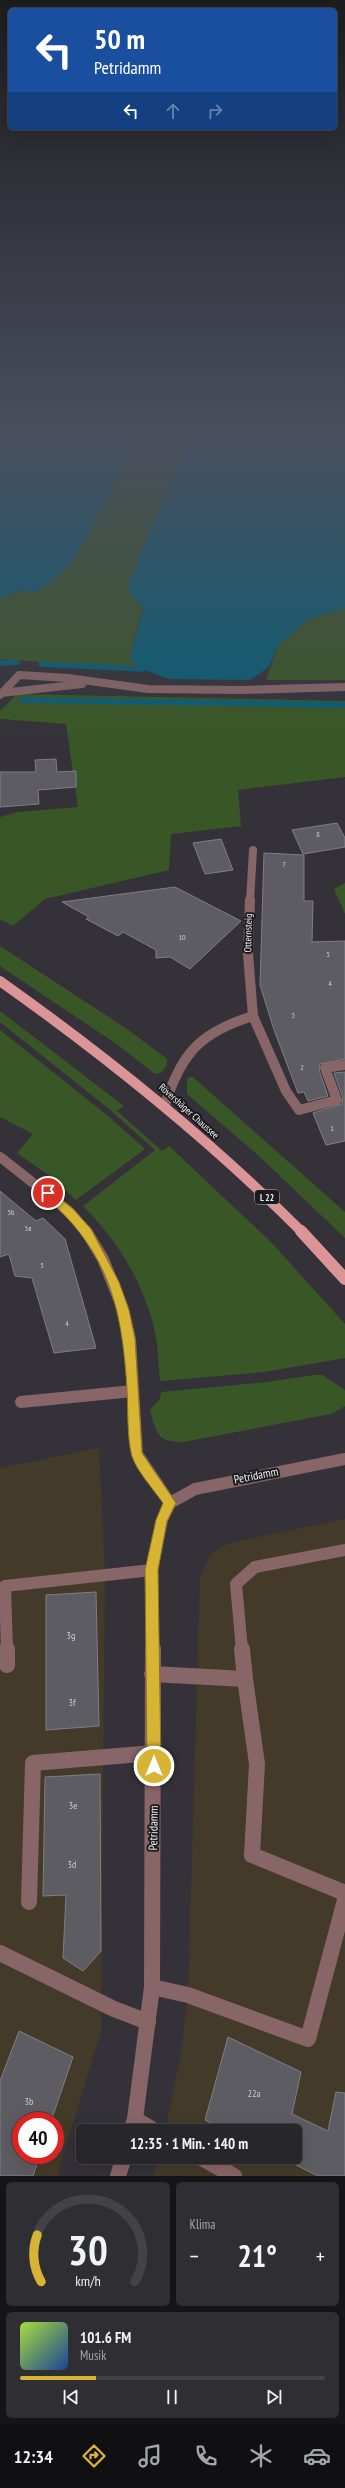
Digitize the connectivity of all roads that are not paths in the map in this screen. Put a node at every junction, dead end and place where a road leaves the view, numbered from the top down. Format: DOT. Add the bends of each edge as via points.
graph roads {
  1 [pos="99,682"];
  2 [pos="345,687"];
  3 [pos="0,694"];
  4 [pos="253,850"];
  5 [pos="0,981"];
  6 [pos="253,1016"];
  7 [pos="345,1065"];
  8 [pos="165,1105"];
  9 [pos="0,1157"];
  10 [pos="345,1279"];
  11 [pos="133,1391"];
  12 [pos="22,1402"];
  13 [pos="345,1458"];
  14 [pos="170,1503"];
  15 [pos="345,1550"];
  16 [pos="152,1570"];
  17 [pos="7,1665"];
  18 [pos="152,1674"];
  19 [pos="245,1679"];
  20 [pos="154,1753"];
  21 [pos="345,1893"];
  22 [pos="345,1900"];
  23 [pos="29,1902"];
  24 [pos="0,1953"];
  25 [pos="152,1987"];
  26 [pos="148,2022"];
  27 [pos="133,2124"];
  28 [pos="122,2164"];
  29 [pos="213,2164"];
  30 [pos="118,2176"];
  31 [pos="234,2176"];
  1 -- 2 [label="street" via="148,689"];
  1 -- 3 [label="street"];
  1 -- 3 [label="street" via="19,676"];
  4 -- 6 [label="street, Otternsteig" via="247,925 248,982"];
  5 -- 8 [label="main road, Rövershäger Chaussee / L 22"];
  6 -- 7 [label="street, Otternsteig" via="286,1091 299,1110 337,1100 325,1068"];
  6 -- 8 [label="street" via="230,1022 205,1035 186,1056 172,1078"];
  8 -- 10 [label="main road, Rövershäger Chaussee / L 22" via="253,1183"];
  9 -- 11 [label="street" via="70,1212 87,1232 103,1259 124,1310 130,1339"];
  11 -- 12 [label="street"];
  11 -- 14 [label="street" via="137,1454"];
  13 -- 14 [label="street, Petridamm" via="195,1489"];
  14 -- 16 [label="street, Petridamm" via="162,1520"];
  15 -- 19 [label="street" via="255,1567 236,1584"];
  16 -- 17 [label="street" via="5,1586"];
  16 -- 18 [label="street, Petridamm"];
  18 -- 19 [label="street"];
  18 -- 20 [label="street, Petridamm"];
  19 -- 21 [label="street" via="257,1764 252,1855"];
  20 -- 23 [label="street" via="33,1763"];
  20 -- 25 [label="street, Petridamm"];
  22 -- 25 [label="street" via="308,2039 188,1995"];
  24 -- 26 [label="street" via="114,2009"];
  25 -- 26 [label="street, Petridamm"];
  26 -- 27 [label="street, Petridamm"];
  28 -- 30 [label="street"];
  29 -- 31 [label="street"];
}
